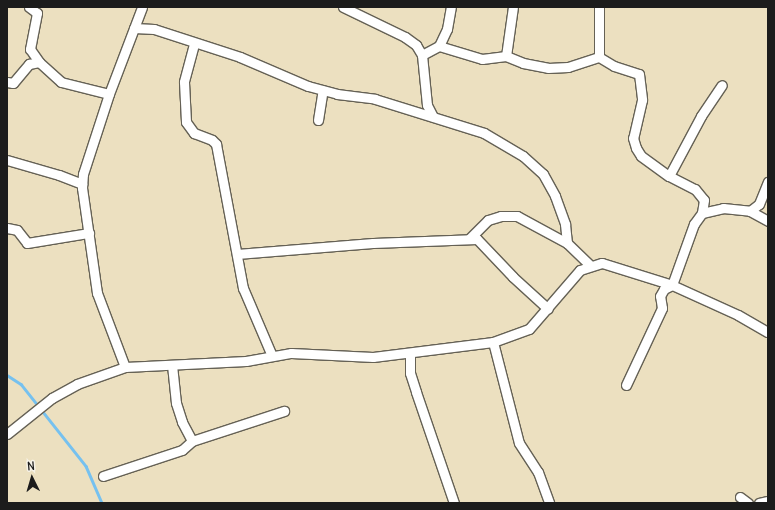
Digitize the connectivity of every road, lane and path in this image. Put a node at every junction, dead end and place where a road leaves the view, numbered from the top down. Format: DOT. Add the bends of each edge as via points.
graph roads {
  1 [pos="29,7"];
  2 [pos="142,7"];
  3 [pos="343,7"];
  4 [pos="451,7"];
  5 [pos="513,7"];
  6 [pos="600,7"];
  7 [pos="134,28"];
  8 [pos="194,44"];
  9 [pos="438,46"];
  10 [pos="206,48"];
  11 [pos="422,55"];
  12 [pos="506,56"];
  13 [pos="192,57"];
  14 [pos="600,57"];
  15 [pos="39,62"];
  16 [pos="7,82"];
  17 [pos="722,85"];
  18 [pos="323,90"];
  19 [pos="109,94"];
  20 [pos="433,118"];
  21 [pos="318,120"];
  22 [pos="7,160"];
  23 [pos="669,176"];
  24 [pos="768,182"];
  25 [pos="82,184"];
  26 [pos="750,211"];
  27 [pos="702,214"];
  28 [pos="768,221"];
  29 [pos="7,228"];
  30 [pos="89,233"];
  31 [pos="469,239"];
  32 [pos="567,243"];
  33 [pos="237,254"];
  34 [pos="590,265"];
  35 [pos="672,285"];
  36 [pos="548,309"];
  37 [pos="768,332"];
  38 [pos="493,342"];
  39 [pos="410,354"];
  40 [pos="272,356"];
  41 [pos="172,365"];
  42 [pos="125,367"];
  43 [pos="626,385"];
  44 [pos="284,411"];
  45 [pos="7,434"];
  46 [pos="192,441"];
  47 [pos="103,476"];
  48 [pos="740,497"];
  49 [pos="768,501"];
  50 [pos="454,503"];
  51 [pos="549,503"];
  52 [pos="748,503"];
  53 [pos="758,503"];
  1 -- 15 [label="street" via="37,13 30,49"];
  2 -- 7 [label="street"];
  3 -- 11 [label="street" via="406,37 416,45"];
  4 -- 9 [label="street" via="447,29"];
  5 -- 12 [label="street"];
  6 -- 14 [label="street"];
  7 -- 8 [label="street" via="154,29"];
  7 -- 19 [label="street"];
  8 -- 10 [label="street"];
  8 -- 13 [label="street"];
  9 -- 11 [label="street"];
  9 -- 12 [label="street" via="482,59"];
  10 -- 13 [label="street"];
  10 -- 18 [label="street" via="240,57 273,73"];
  11 -- 20 [label="street" via="427,105"];
  12 -- 14 [label="street" via="523,63 548,68 568,67"];
  13 -- 33 [label="street" via="184,82 186,122 194,133 216,144"];
  14 -- 23 [label="street" via="614,66 639,74 642,100 633,138 641,156"];
  15 -- 16 [label="street" via="29,64 12,83"];
  15 -- 19 [label="street" via="62,82"];
  17 -- 23 [label="street" via="701,116"];
  18 -- 20 [label="street" via="375,99"];
  18 -- 21 [label="street"];
  19 -- 25 [label="street"];
  20 -- 32 [label="street" via="484,133 522,156 543,174 555,196 565,224"];
  22 -- 25 [label="street"];
  23 -- 27 [label="street" via="695,189 704,200"];
  24 -- 26 [label="street" via="759,204"];
  25 -- 30 [label="street"];
  26 -- 27 [label="street" via="723,208"];
  26 -- 28 [label="street"];
  27 -- 35 [label="street" via="694,224"];
  29 -- 30 [label="street" via="17,230 27,243"];
  30 -- 42 [label="street" via="97,293"];
  31 -- 32 [label="street" via="488,220 500,216 517,216"];
  31 -- 33 [label="street" via="373,243"];
  31 -- 36 [label="street" via="481,241 513,277"];
  32 -- 34 [label="street"];
  33 -- 40 [label="street" via="243,288"];
  34 -- 35 [label="street" via="602,263 621,267"];
  34 -- 36 [label="street" via="580,270"];
  35 -- 37 [label="street" via="738,315"];
  35 -- 43 [label="street" via="664,289 660,296 662,308"];
  36 -- 38 [label="street" via="529,329"];
  38 -- 39 [label="street"];
  38 -- 51 [label="street" via="519,443 538,472"];
  39 -- 40 [label="street" via="373,357 312,353"];
  39 -- 50 [label="street" via="410,373"];
  40 -- 41 [label="street" via="246,361"];
  41 -- 42 [label="street"];
  41 -- 46 [label="street" via="176,403"];
  42 -- 45 [label="street" via="77,384 52,398"];
  44 -- 46 [label="street"];
  46 -- 47 [label="street" via="182,450"];
  48 -- 52 [label="street"];
  49 -- 53 [label="street"];
}
